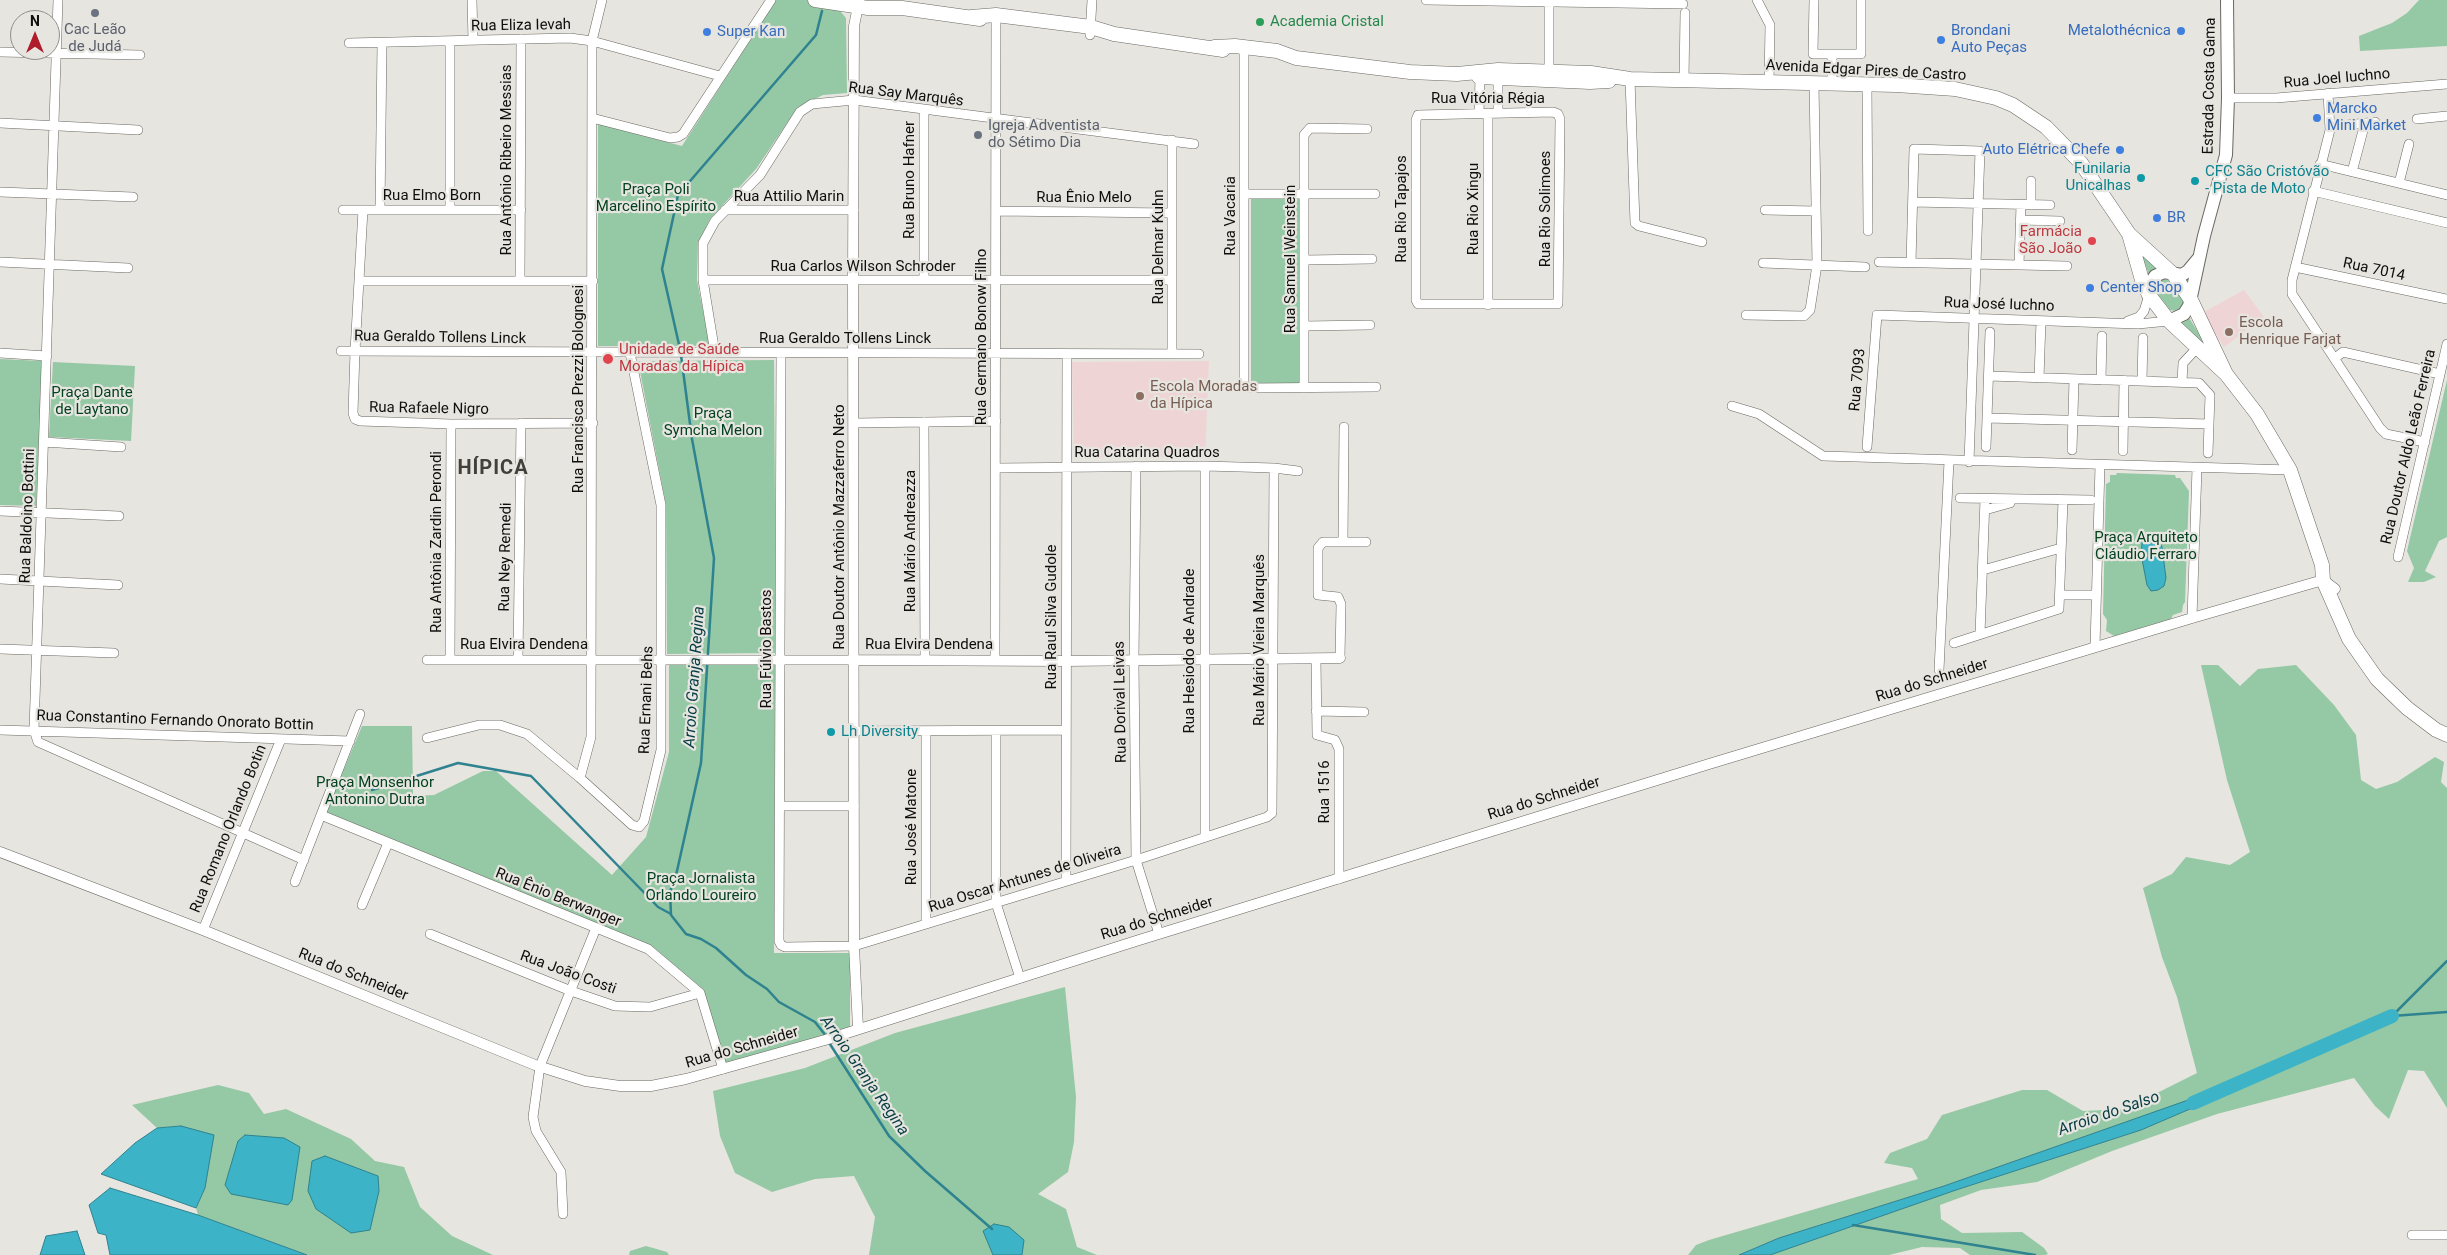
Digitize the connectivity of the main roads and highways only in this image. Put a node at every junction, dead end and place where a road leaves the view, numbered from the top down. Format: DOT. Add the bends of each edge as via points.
graph roads {
  1 [pos="816,0"];
  2 [pos="886,0"];
  3 [pos="2227,0"];
  4 [pos="857,5"];
  5 [pos="902,8"];
  6 [pos="1457,74"];
  7 [pos="1549,76"];
  8 [pos="2129,234"];
  9 [pos="2198,259"];
  10 [pos="2174,275"];
  11 [pos="2149,295"];
  12 [pos="2191,300"];
  13 [pos="2170,321"];
  14 [pos="2226,374"];
  15 [pos="2322,565"];
  16 [pos="2361,656"];
  17 [pos="2447,736"];
  1 -- 4 [label="main road, Avenida Edgar Pires de Castro"];
  2 -- 5 [label="main road, Avenida Edgar Pires de Castro"];
  3 -- 9 [label="main road, Estrada Costa Gama" via="2226,155"];
  4 -- 5 [label="main road, Avenida Edgar Pires de Castro"];
  5 -- 6 [label="main road, Avenida Edgar Pires de Castro" via="1244,51 1276,59 1296,58 1364,68"];
  6 -- 7 [label="main road, Avenida Edgar Pires de Castro" via="1498,70"];
  6 -- 7 [label="main road, Avenida Edgar Pires de Castro" via="1498,80"];
  7 -- 8 [label="main road, Avenida Edgar Pires de Castro" via="1590,82 1630,79 1814,83 1955,89 1979,93 2014,105 2060,140 2081,163"];
  8 -- 10 [label="main road, Avenida Edgar Pires de Castro"];
  8 -- 11 [label="main road, Avenida Edgar Pires de Castro"];
  9 -- 10 [label="main road" via="2184,274"];
  9 -- 12 [label="main road, Estrada Costa Gama"];
  10 -- 11 [label="main road" via="2164,272 2155,276 2149,285"];
  10 -- 12 [label="main road, Avenida Edgar Pires de Castro"];
  11 -- 13 [label="main road, Avenida Edgar Pires de Castro"];
  12 -- 13 [label="main road" via="2184,314"];
  12 -- 14 [label="main road, Avenida Edgar Pires de Castro"];
  13 -- 14 [label="main road, Avenida Edgar Pires de Castro"];
  14 -- 15 [label="main road, Avenida Edgar Pires de Castro" via="2257,414 2290,470"];
  15 -- 16 [label="main road, Avenida Edgar Pires de Castro"];
  15 -- 16 [label="main road, Avenida Edgar Pires de Castro" via="2323,580 2339,619"];
  16 -- 17 [label="main road, Avenida Edgar Pires de Castro" via="2377,679 2407,708"];
}
